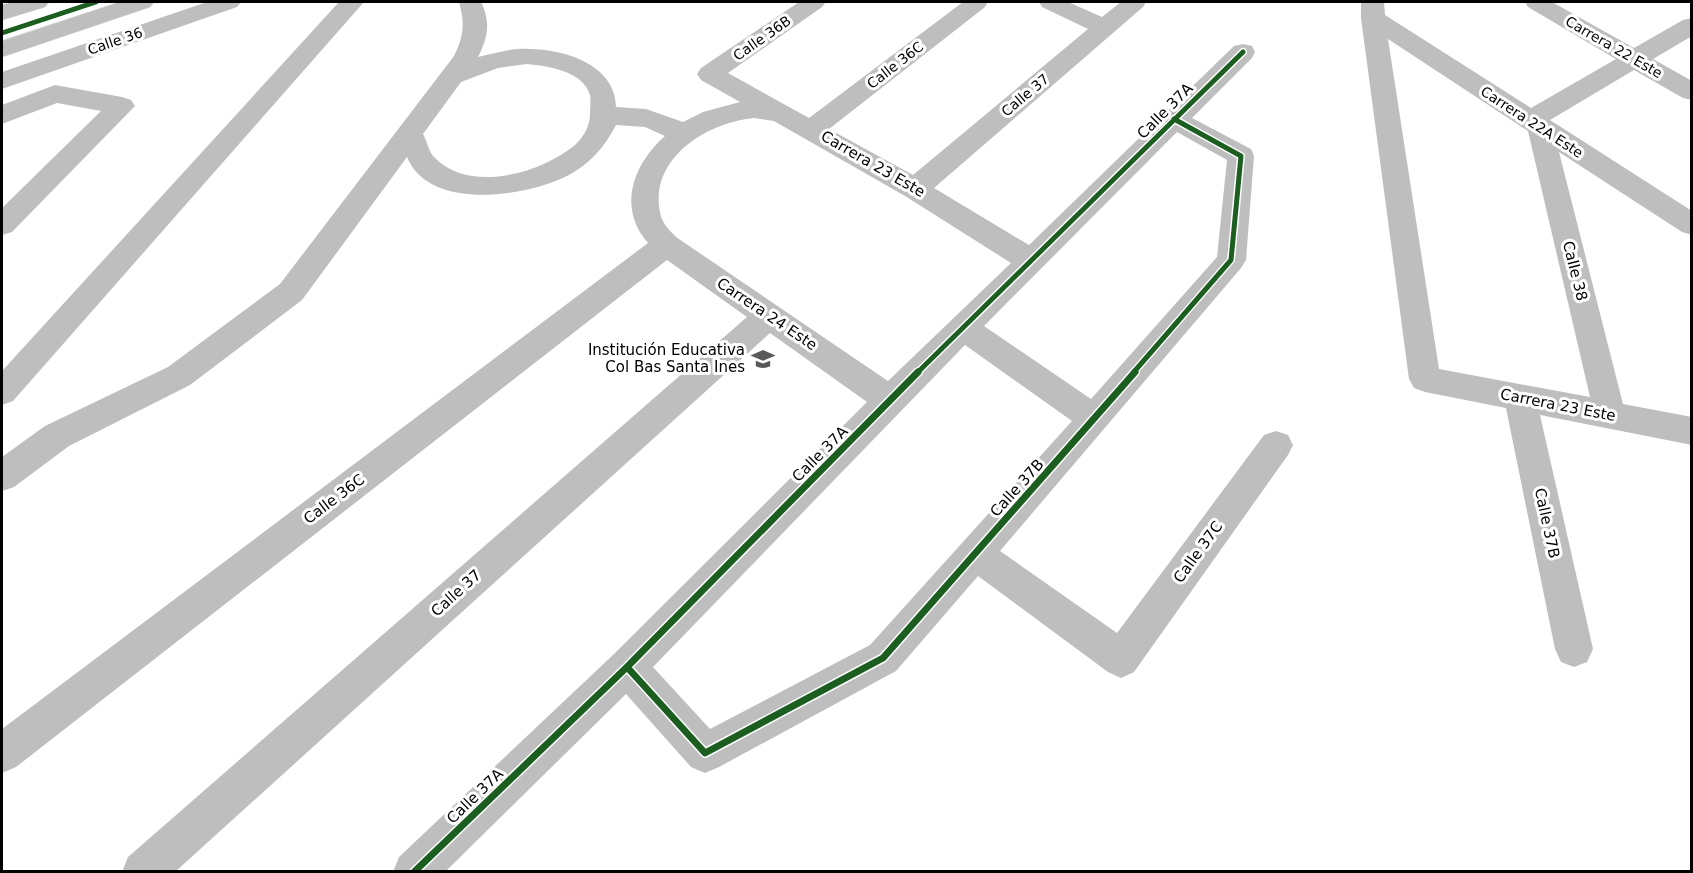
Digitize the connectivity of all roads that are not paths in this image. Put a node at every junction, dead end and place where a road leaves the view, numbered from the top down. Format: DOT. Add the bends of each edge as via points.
graph roads {
  1 [pos="37,2"];
  2 [pos="142,2"];
  3 [pos="229,2"];
  4 [pos="352,2"];
  5 [pos="470,2"];
  6 [pos="814,2"];
  7 [pos="977,2"];
  8 [pos="1050,2"];
  9 [pos="1135,2"];
  10 [pos="1536,2"];
  11 [pos="1373,10"];
  12 [pos="2,13"];
  13 [pos="1692,25"];
  14 [pos="1105,28"];
  15 [pos="2,49"];
  16 [pos="1243,52"];
  17 [pos="1634,58"];
  18 [pos="711,74"];
  19 [pos="453,76"];
  20 [pos="2,81"];
  21 [pos="1692,92"];
  22 [pos="2,115"];
  23 [pos="785,115"];
  24 [pos="605,117"];
  25 [pos="1174,119"];
  26 [pos="1535,124"];
  27 [pos="812,129"];
  28 [pos="410,133"];
  29 [pos="683,134"];
  30 [pos="915,189"];
  31 [pos="2,225"];
  32 [pos="1692,225"];
  33 [pos="657,234"];
  34 [pos="1032,261"];
  35 [pos="770,315"];
  36 [pos="965,329"];
  37 [pos="2,392"];
  38 [pos="1520,397"];
  39 [pos="890,400"];
  40 [pos="1610,415"];
  41 [pos="1094,419"];
  42 [pos="1692,431"];
  43 [pos="1276,445"];
  44 [pos="2,476"];
  45 [pos="975,553"];
  46 [pos="1574,649"];
  47 [pos="627,667"];
  48 [pos="2,753"];
  49 [pos="142,872"];
  50 [pos="414,872"];
  1 -- 12 [label="street"];
  2 -- 15 [label="street"];
  3 -- 20 [label="street, Calle 36"];
  4 -- 37 [label="street"];
  5 -- 19 [label="street" via="477,15 476,37"];
  6 -- 18 [label="street, Calle 36B"];
  7 -- 27 [label="street, Calle 36C"];
  8 -- 14 [label="street"];
  9 -- 14 [label="street, Calle 37"];
  10 -- 17 [label="street, Carrera 22 Este"];
  11 -- 26 [label="street, Carrera 22A Este"];
  11 -- 38 [label="street, Carrera 23 Este" via="1425,379"];
  13 -- 17 [label="street"];
  14 -- 30 [label="street, Calle 37"];
  16 -- 25 [label="street, Calle 37A"];
  17 -- 21 [label="street, Carrera 22 Este"];
  17 -- 26 [label="street"];
  18 -- 23 [label="street, Carrera 23 Este"];
  19 -- 24 [label="street" via="510,57 549,58 593,79 603,97"];
  19 -- 28 [label="street"];
  22 -- 31 [label="street" via="55,94 122,106"];
  23 -- 27 [label="street, Carrera 23 Este"];
  23 -- 29 [label="street" via="753,109 720,116"];
  24 -- 28 [label="street" via="591,144 570,163 543,177 501,186 460,184 428,170 412,147"];
  24 -- 29 [label="street" via="634,115 657,120"];
  25 -- 34 [label="street, Calle 37A"];
  25 -- 41 [label="street, Calle 37B" via="1241,156 1231,260"];
  26 -- 32 [label="street, Carrera 22A Este"];
  26 -- 40 [label="street, Calle 38"];
  27 -- 30 [label="street, Carrera 23 Este"];
  28 -- 44 [label="street" via="291,292 179,376 57,436"];
  29 -- 33 [label="street" via="666,148 650,171 644,197"];
  30 -- 34 [label="street, Carrera 23 Este"];
  33 -- 35 [label="street, Carrera 24 Este"];
  33 -- 48 [label="street, Calle 36C"];
  34 -- 36 [label="street, Calle 37A"];
  35 -- 39 [label="street, Carrera 24 Este"];
  35 -- 49 [label="street, Calle 37"];
  36 -- 39 [label="street, Calle 37A"];
  36 -- 41 [label="street"];
  38 -- 40 [label="street, Carrera 23 Este"];
  38 -- 46 [label="street, Calle 37B"];
  39 -- 47 [label="street, Calle 37A"];
  40 -- 42 [label="street, Carrera 23 Este"];
  41 -- 45 [label="street, Calle 37B"];
  43 -- 45 [label="street, Calle 37C" via="1121,659"];
  45 -- 47 [label="street, Calle 37B" via="883,658 705,753"];
  47 -- 50 [label="street, Calle 37A"];
}
